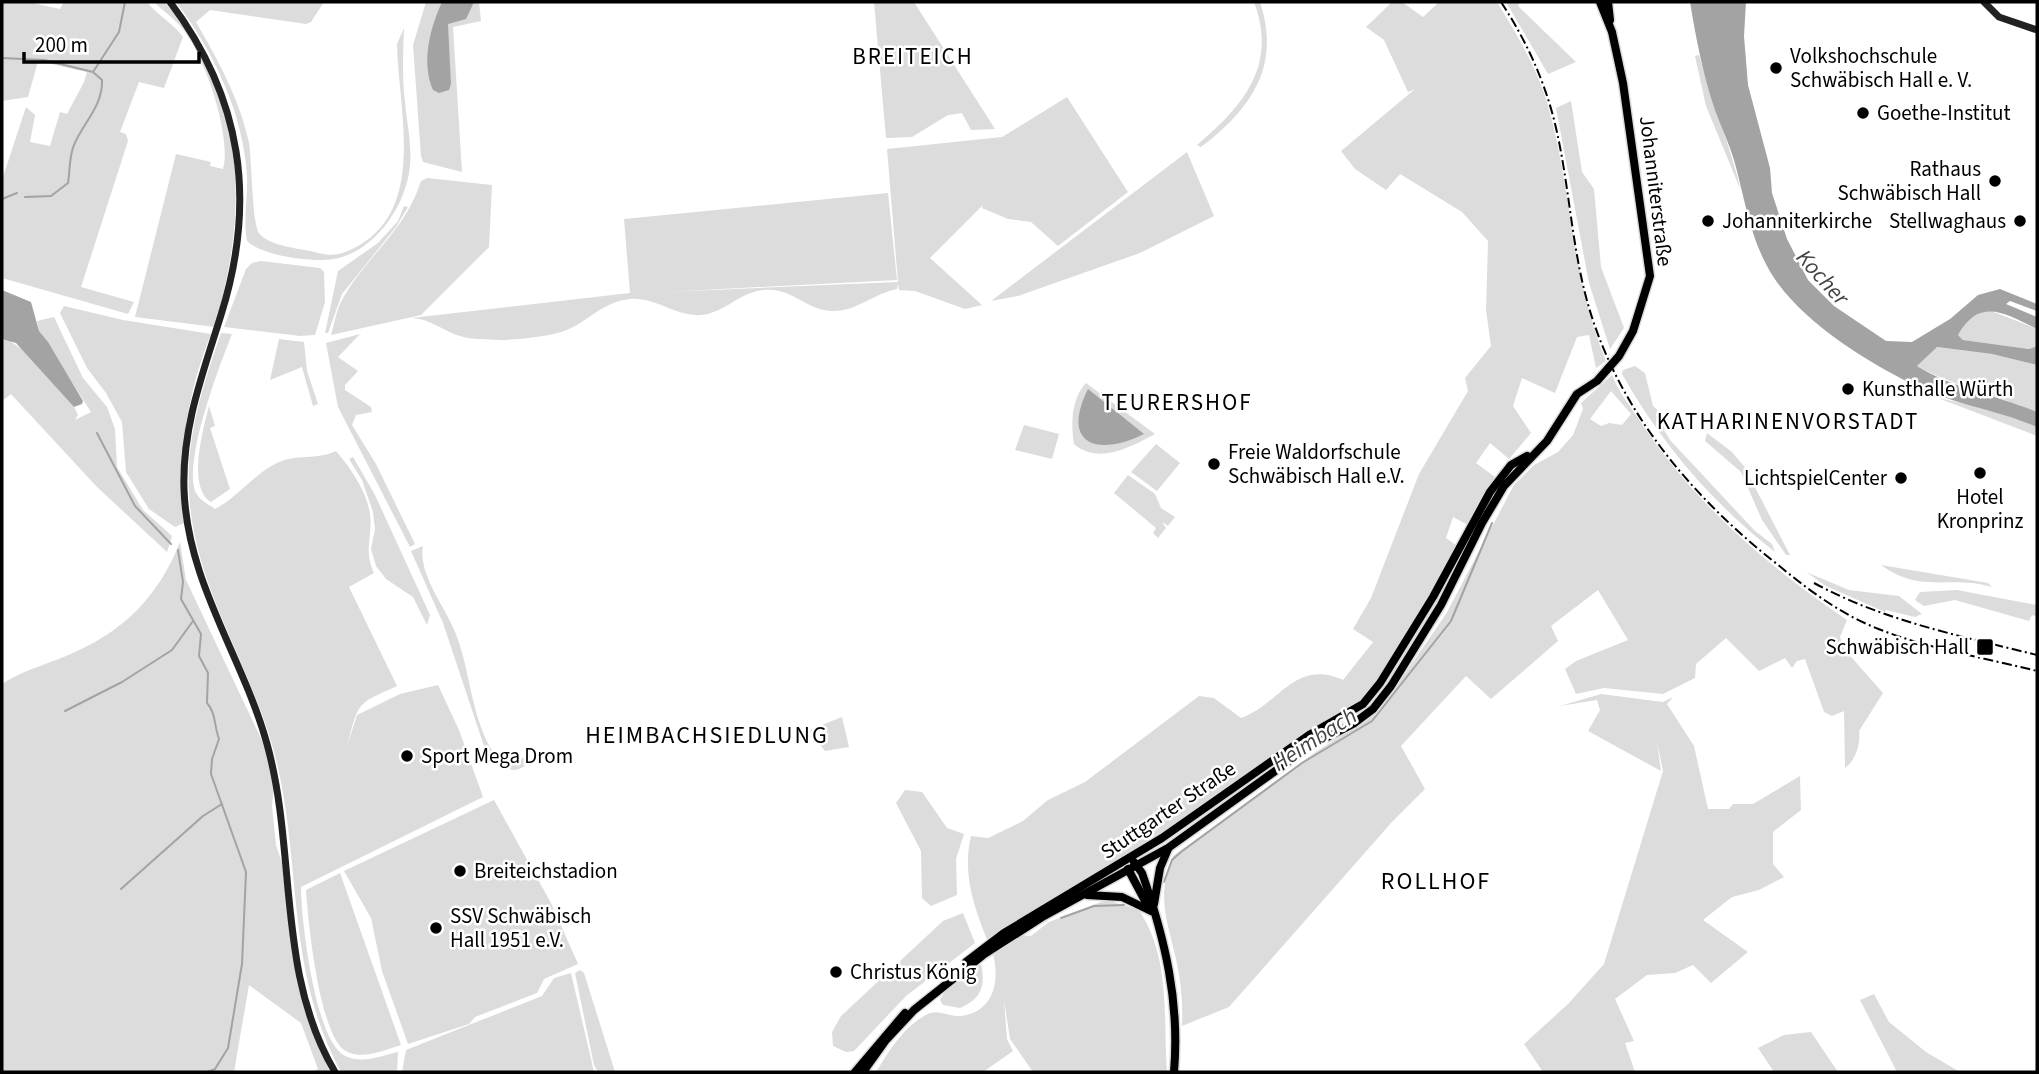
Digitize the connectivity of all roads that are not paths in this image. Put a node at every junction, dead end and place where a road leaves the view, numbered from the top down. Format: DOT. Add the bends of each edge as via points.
graph roads {
  1 [pos="170,2"];
  2 [pos="1600,2"];
  3 [pos="1608,2"];
  4 [pos="1984,2"];
  5 [pos="1611,29"];
  6 [pos="2037,30"];
  7 [pos="1538,450"];
  8 [pos="1168,848"];
  9 [pos="1128,859"];
  10 [pos="1138,866"];
  11 [pos="1129,871"];
  12 [pos="1080,896"];
  13 [pos="1152,911"];
  14 [pos="335,1072"];
  15 [pos="855,1072"];
  16 [pos="863,1072"];
  17 [pos="1174,1072"];
  1 -- 14 [label="main road" via="222,94 232,125 241,189 230,282 186,434 187,524 202,584 267,741 281,810 299,975 309,1015"];
  2 -- 5 [label="main road, Johanniterstraße"];
  3 -- 5 [label="main road, Johanniterstraße"];
  4 -- 6 [label="main road" via="1999,17"];
  5 -- 7 [label="main road, Johanniterstraße" via="1635,152 1650,276 1627,344 1608,370 1577,394"];
  7 -- 8 [label="main road" via="1504,486 1441,605 1373,709 1310,746"];
  7 -- 9 [label="main road, Stuttgarter Straße" via="1511,465 1490,492 1433,597 1363,704 1309,735"];
  8 -- 10 [label="main road"];
  8 -- 13 [label="main road"];
  9 -- 10 [label="main road"];
  9 -- 11 [label="main road"];
  9 -- 15 [label="main road, Stuttgarter Straße" via="974,956 894,1022"];
  10 -- 11 [label="main road"];
  10 -- 13 [label="main road"];
  11 -- 12 [label="main road"];
  11 -- 13 [label="main road"];
  12 -- 13 [label="main road" via="1110,894"];
  12 -- 16 [label="main road" via="1016,933 938,989 895,1030"];
  13 -- 17 [label="main road" via="1175,997"];
}
